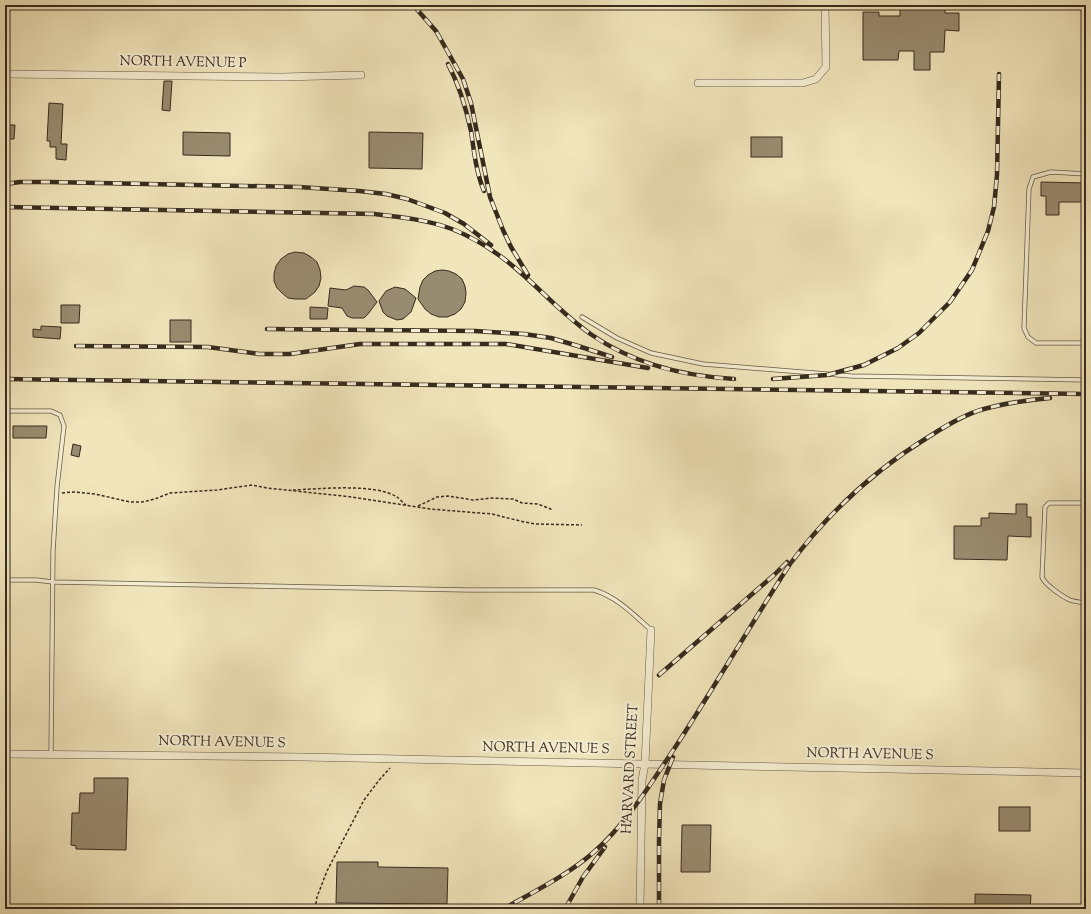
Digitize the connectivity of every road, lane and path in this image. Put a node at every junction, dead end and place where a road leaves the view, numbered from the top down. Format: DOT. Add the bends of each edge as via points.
graph roads {
  1 [pos="826,5"];
  2 [pos="5,74"];
  3 [pos="360,75"];
  4 [pos="698,84"];
  5 [pos="1086,174"];
  6 [pos="582,317"];
  7 [pos="1086,343"];
  8 [pos="1086,380"];
  9 [pos="5,411"];
  10 [pos="287,490"];
  11 [pos="56,494"];
  12 [pos="1086,503"];
  13 [pos="406,505"];
  14 [pos="416,506"];
  15 [pos="553,510"];
  16 [pos="582,525"];
  17 [pos="5,580"];
  18 [pos="53,582"];
  19 [pos="1086,603"];
  20 [pos="650,630"];
  21 [pos="5,754"];
  22 [pos="51,754"];
  23 [pos="399,759"];
  24 [pos="645,764"];
  25 [pos="1086,773"];
  26 [pos="315,909"];
  27 [pos="640,909"];
  1 -- 4 [label="street" via="826,67 816,79 803,83"];
  2 -- 3 [label="street, NORTH AVENUE P" via="274,77"];
  5 -- 7 [label="lane" via="1051,172 1033,177 1029,189 1024,328 1028,337 1036,343"];
  6 -- 8 [label="lane" via="617,338 650,353 703,364 850,376"];
  9 -- 11 [label="lane" via="51,411 60,415 64,426"];
  10 -- 11 [label="path" via="252,485 170,493 149,501 130,502 95,494"];
  10 -- 13 [label="path"];
  10 -- 13 [label="path" via="358,488 382,491 397,497"];
  11 -- 18 [label="lane"];
  12 -- 19 [label="lane" via="1046,504 1042,577 1045,583 1070,600"];
  13 -- 14 [label="path"];
  14 -- 15 [label="path" via="437,497 448,496 473,500 513,499"];
  14 -- 16 [label="path" via="492,514 536,524"];
  17 -- 18 [label="lane"];
  18 -- 20 [label="lane" via="594,590 618,601"];
  18 -- 22 [label="lane"];
  20 -- 24 [label="street, HARVARD STREET"];
  21 -- 22 [label="street, NORTH AVENUE S"];
  22 -- 23 [label="street, NORTH AVENUE S"];
  23 -- 24 [label="street, NORTH AVENUE S"];
  23 -- 26 [label="path" via="364,800 318,892"];
  24 -- 25 [label="street, NORTH AVENUE S"];
  24 -- 27 [label="street, HARVARD STREET" via="642,780"];
}
